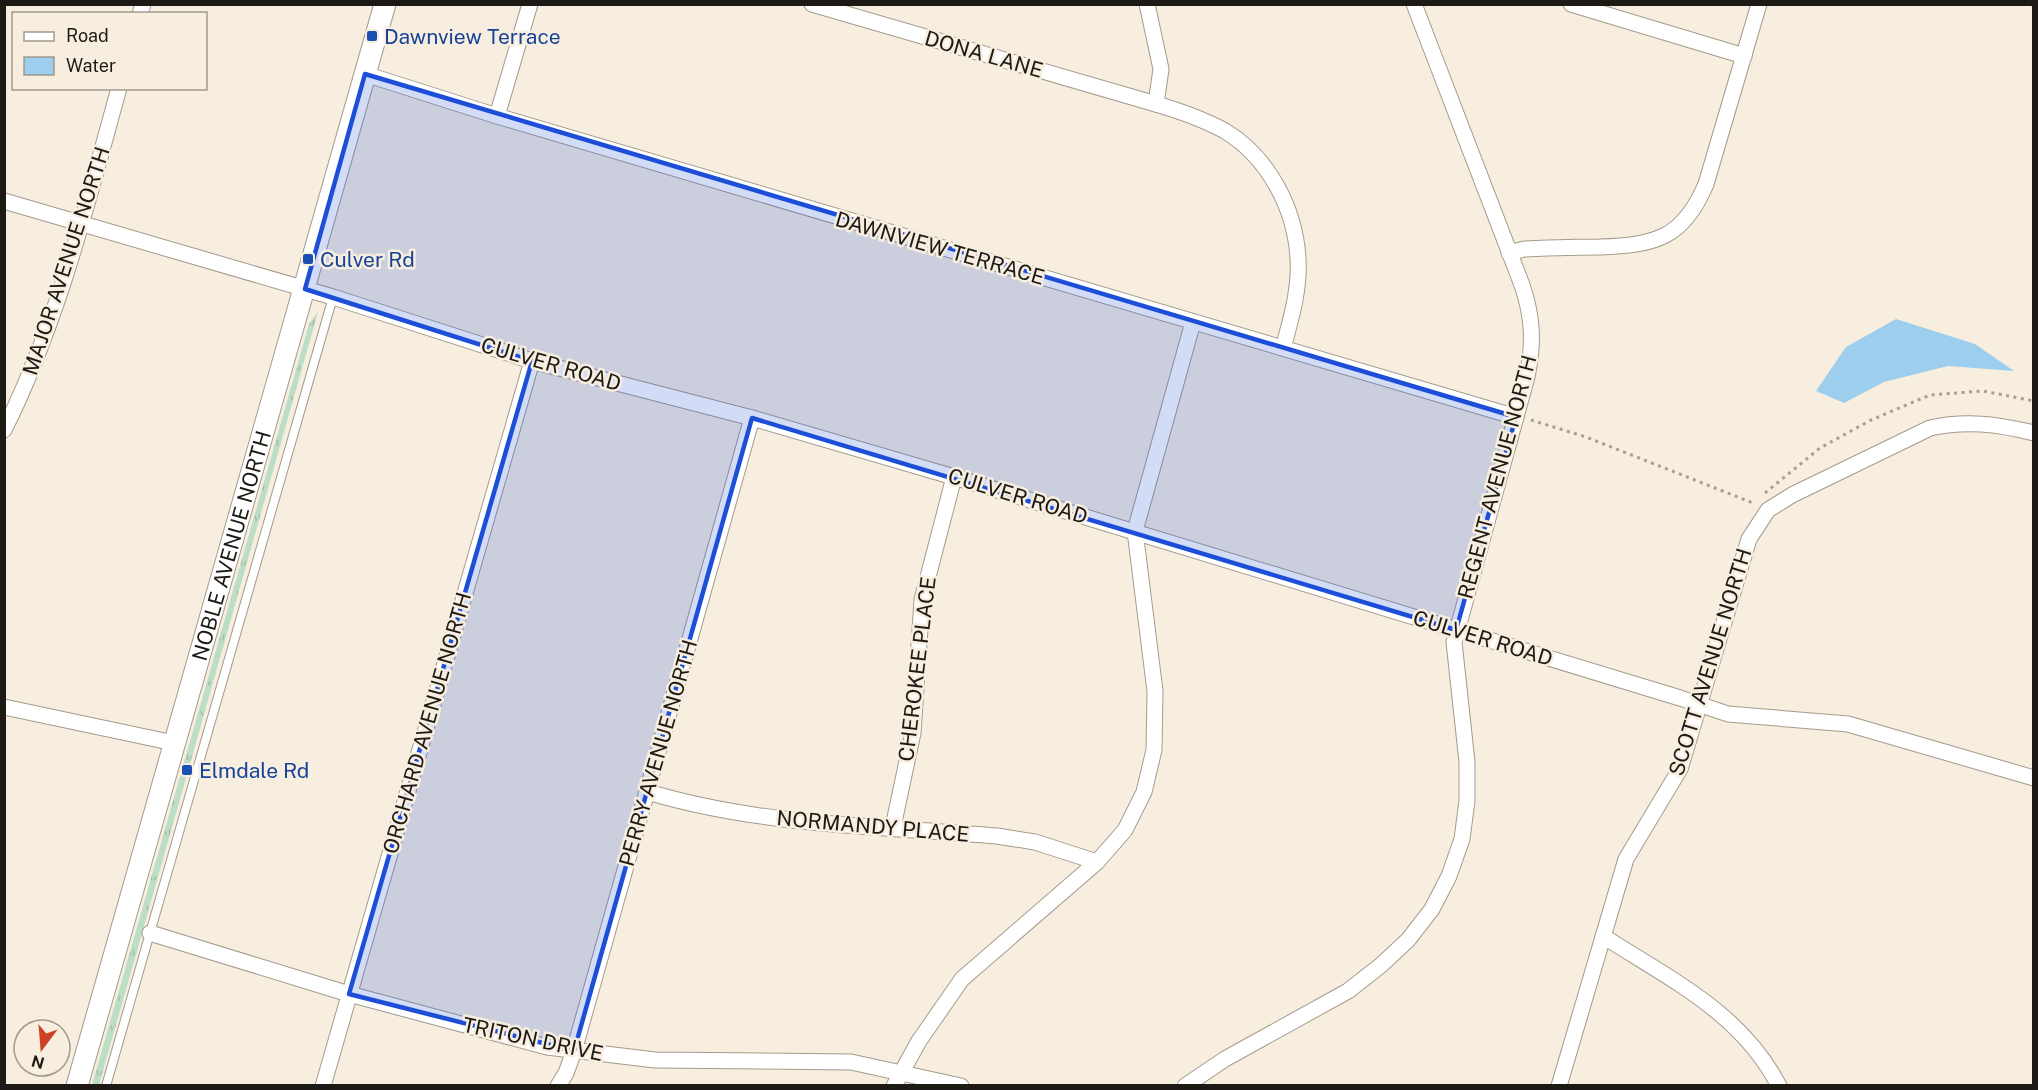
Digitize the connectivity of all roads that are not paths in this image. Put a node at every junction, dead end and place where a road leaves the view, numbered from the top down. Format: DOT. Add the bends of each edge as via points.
graph roads {
  1 [pos="385,4"];
  2 [pos="530,4"];
  3 [pos="812,4"];
  4 [pos="1147,4"];
  5 [pos="1414,4"];
  6 [pos="1571,4"];
  7 [pos="1759,4"];
  8 [pos="1744,56"];
  9 [pos="365,74"];
  10 [pos="118,90"];
  11 [pos="1156,104"];
  12 [pos="497,116"];
  13 [pos="4,201"];
  14 [pos="81,224"];
  15 [pos="1509,253"];
  16 [pos="305,290"];
  17 [pos="333,297"];
  18 [pos="1193,322"];
  19 [pos="1283,348"];
  20 [pos="532,361"];
  21 [pos="752,418"];
  22 [pos="1523,418"];
  23 [pos="4,430"];
  24 [pos="2034,433"];
  25 [pos="954,477"];
  26 [pos="1135,531"];
  27 [pos="1456,630"];
  28 [pos="4,706"];
  29 [pos="1699,706"];
  30 [pos="174,742"];
  31 [pos="2034,778"];
  32 [pos="648,792"];
  33 [pos="893,827"];
  34 [pos="1097,862"];
  35 [pos="150,933"];
  36 [pos="1603,936"];
  37 [pos="349,994"];
  38 [pos="573,1051"];
  39 [pos="902,1071"];
  40 [pos="77,1086"];
  41 [pos="106,1086"];
  42 [pos="323,1086"];
  43 [pos="558,1086"];
  44 [pos="894,1086"];
  45 [pos="961,1086"];
  46 [pos="1185,1086"];
  47 [pos="1559,1086"];
  48 [pos="1779,1086"];
  1 -- 9 [label="street, NOBLE AVENUE NORTH"];
  2 -- 12 [label="street"];
  3 -- 11 [label="street, DONA LANE"];
  4 -- 11 [label="street" via="1161,69"];
  5 -- 15 [label="street, REGENT AVENUE NORTH"];
  6 -- 8 [label="street"];
  7 -- 8 [label="street"];
  8 -- 15 [label="street" via="1706,184 1697,206 1681,225 1638,246 1524,249"];
  9 -- 12 [label="street, DAWNVIEW TERRACE"];
  9 -- 16 [label="street, NOBLE AVENUE NORTH"];
  10 -- 14 [label="street, MAJOR AVENUE NORTH"];
  11 -- 19 [label="street, DONA LANE" via="1196,116 1226,132 1262,163 1281,192 1298,257 1294,304"];
  12 -- 18 [label="street, DAWNVIEW TERRACE"];
  13 -- 14 [label="street, CULVER ROAD"];
  14 -- 16 [label="street, CULVER ROAD"];
  14 -- 23 [label="street, MAJOR AVENUE NORTH" via="45,338"];
  15 -- 22 [label="street, REGENT AVENUE NORTH" via="1529,307 1533,331"];
  16 -- 17 [label="street, CULVER ROAD"];
  16 -- 30 [label="street, NOBLE AVENUE NORTH"];
  17 -- 20 [label="street, CULVER ROAD"];
  17 -- 35 [label="lane"];
  18 -- 19 [label="street, DAWNVIEW TERRACE"];
  18 -- 26 [label="street"];
  19 -- 22 [label="street, DAWNVIEW TERRACE"];
  20 -- 21 [label="street, CULVER ROAD"];
  20 -- 37 [label="street, ORCHARD AVENUE NORTH"];
  21 -- 25 [label="street, CULVER ROAD"];
  21 -- 32 [label="street, PERRY AVENUE NORTH"];
  22 -- 27 [label="street, REGENT AVENUE NORTH"];
  24 -- 29 [label="street, SCOTT AVENUE NORTH" via="1977,422 1930,428 1792,495 1763,504"];
  25 -- 26 [label="street, CULVER ROAD"];
  25 -- 33 [label="street, CHEROKEE PLACE" via="922,600 913,732"];
  26 -- 27 [label="street, CULVER ROAD"];
  26 -- 34 [label="street" via="1155,691 1154,750 1135,813"];
  27 -- 29 [label="street, CULVER ROAD"];
  27 -- 46 [label="street, REGENT AVENUE NORTH" via="1467,801 1462,839 1432,909 1408,940 1348,991"];
  28 -- 30 [label="street"];
  29 -- 31 [label="street, CULVER ROAD" via="1728,714 1848,724"];
  29 -- 36 [label="street, SCOTT AVENUE NORTH" via="1680,769 1626,859"];
  30 -- 40 [label="street, NOBLE AVENUE NORTH"];
  32 -- 33 [label="street, NORMANDY PLACE" via="746,816"];
  32 -- 38 [label="street, PERRY AVENUE NORTH"];
  33 -- 34 [label="street, NORMANDY PLACE" via="1035,842"];
  34 -- 39 [label="street" via="973,967 938,1012"];
  35 -- 37 [label="street, TRITON DRIVE"];
  35 -- 41 [label="lane"];
  36 -- 47 [label="street, SCOTT AVENUE NORTH"];
  36 -- 48 [label="street" via="1719,1011 1747,1036"];
  37 -- 38 [label="street, TRITON DRIVE" via="494,1034"];
  37 -- 42 [label="street, ORCHARD AVENUE NORTH"];
  38 -- 39 [label="street, TRITON DRIVE" via="655,1060 851,1062"];
  38 -- 43 [label="street, PERRY AVENUE NORTH"];
  39 -- 44 [label="street"];
  39 -- 45 [label="street, TRITON DRIVE"];
}
